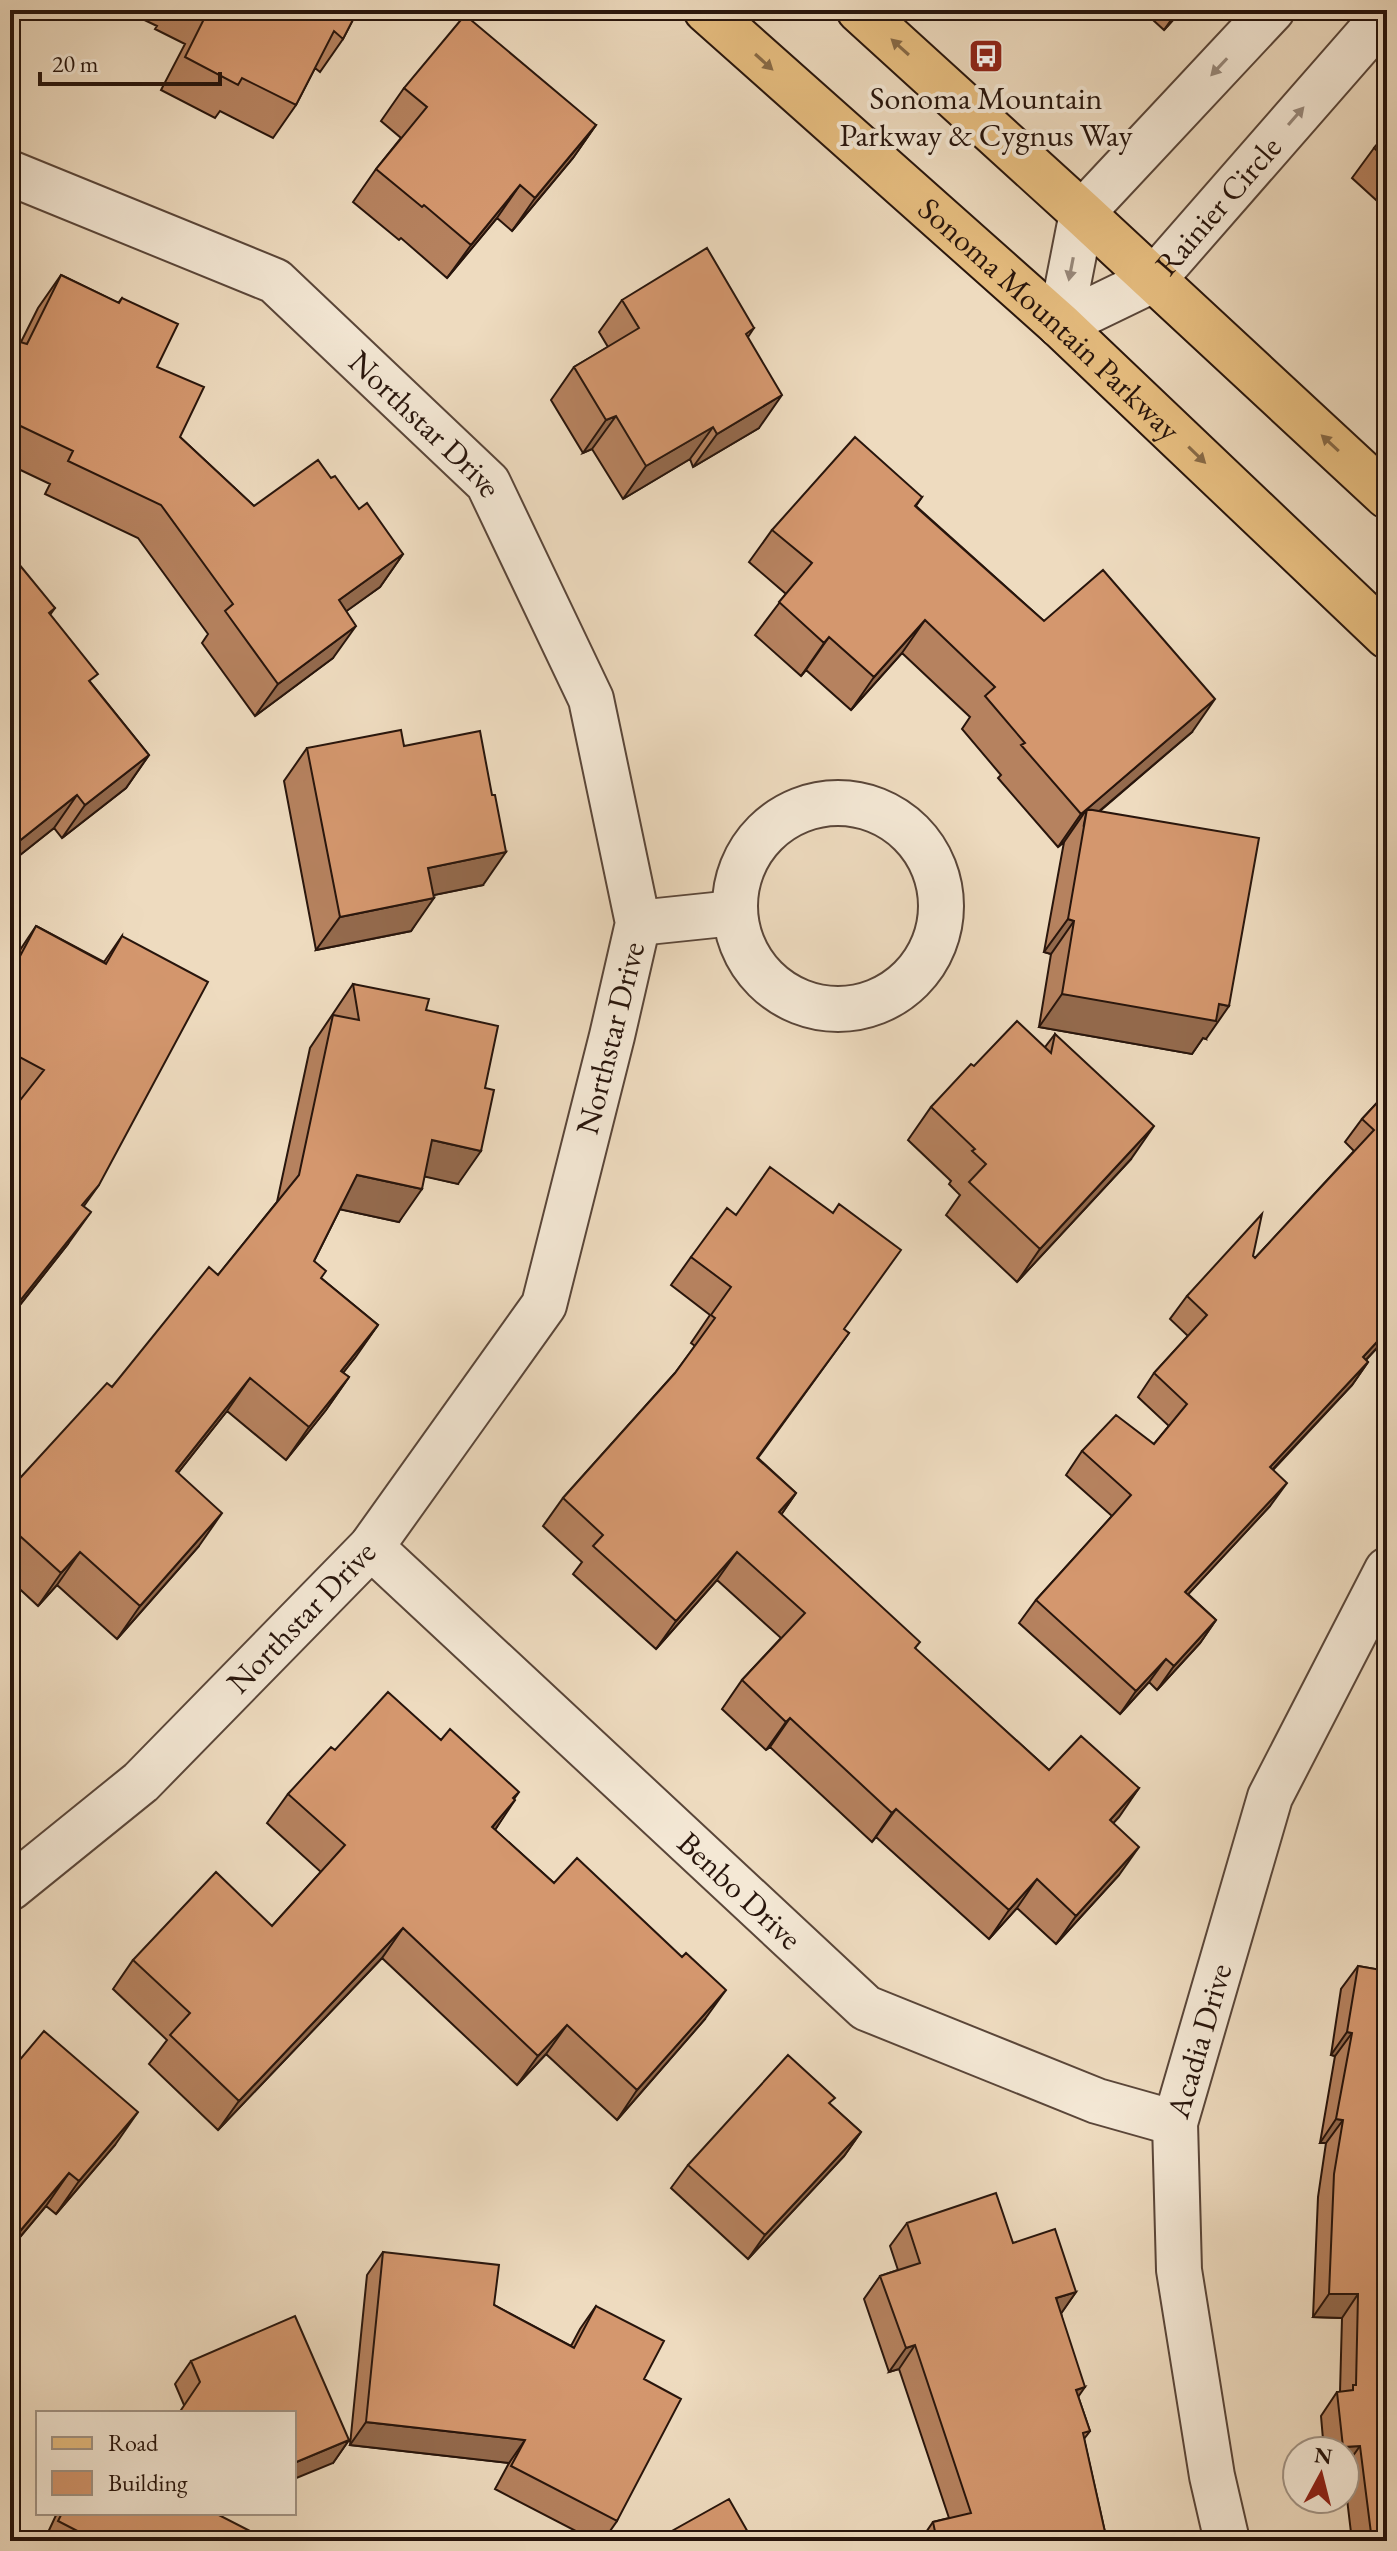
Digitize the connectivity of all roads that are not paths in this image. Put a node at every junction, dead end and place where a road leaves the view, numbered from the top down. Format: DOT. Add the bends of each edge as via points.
graph roads {
  1 [pos="706,10"];
  2 [pos="859,10"];
  3 [pos="1272,10"];
  4 [pos="1383,10"];
  5 [pos="10,173"];
  6 [pos="1082,213"];
  7 [pos="1153,280"];
  8 [pos="1060,325"];
  9 [pos="1387,496"];
  10 [pos="1387,636"];
  11 [pos="734,913"];
  12 [pos="638,923"];
  13 [pos="371,1547"];
  14 [pos="1387,1570"];
  15 [pos="10,1888"];
  16 [pos="1175,2123"];
  17 [pos="1227,2541"];
  1 -- 8 [label="main road, Sonoma Mountain Parkway, one-way"];
  6 -- 2 [label="main road, one-way"];
  3 -- 6 [label="street, one-way"];
  7 -- 4 [label="street, Rainier Circle, one-way" via="1376,25"];
  5 -- 12 [label="street, Northstar Drive" via="275,281 488,483 591,699"];
  6 -- 7 [label="main road"];
  6 -- 8 [label="street, one-way"];
  7 -- 8 [label="street, Rainier Circle"];
  9 -- 7 [label="main road, one-way"];
  8 -- 10 [label="main road, Sonoma Mountain Parkway, one-way"];
  11 -- 11 [label="street" via="741,944 757,971 781,993 810,1006 842,1010 873,1004 901,989 924,966 938,937 942,905 937,873 920,843 897,820 866,807 833,803 801,809 773,825 750,850 737,880"];
  11 -- 12 [label="street"];
  12 -- 13 [label="street, Northstar Drive" via="544,1305"];
  13 -- 15 [label="street, Northstar Drive" via="141,1782"];
  13 -- 16 [label="street, Benbo Drive" via="866,2008 1097,2101"];
  14 -- 16 [label="street, Acadia Drive" via="1270,1797"];
  16 -- 17 [label="street, Acadia Drive" via="1179,2270"];
}
